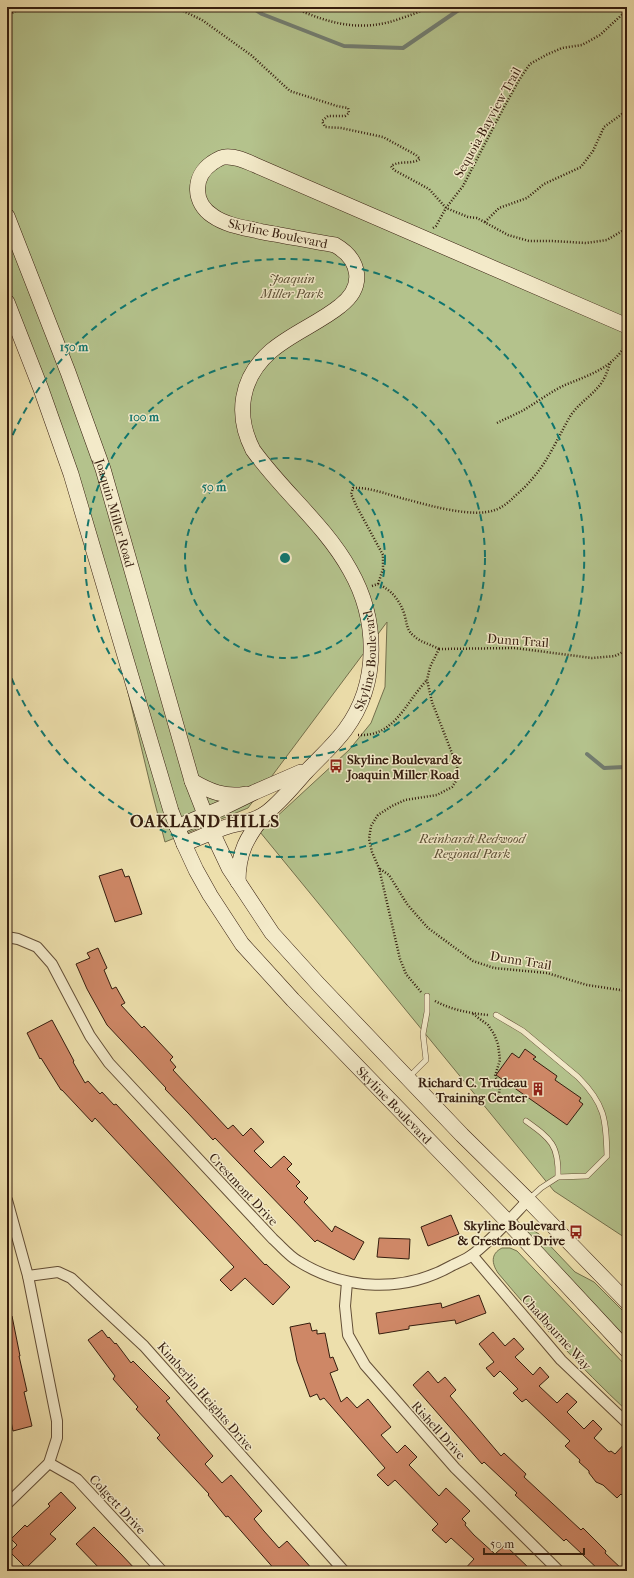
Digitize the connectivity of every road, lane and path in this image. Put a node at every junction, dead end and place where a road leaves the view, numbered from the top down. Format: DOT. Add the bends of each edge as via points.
graph roads {
  1 [pos="20,7"];
  2 [pos="175,7"];
  3 [pos="292,7"];
  4 [pos="428,7"];
  5 [pos="627,10"];
  6 [pos="7,16"];
  7 [pos="627,112"];
  8 [pos="446,208"];
  9 [pos="7,216"];
  10 [pos="485,222"];
  11 [pos="627,228"];
  12 [pos="419,236"];
  13 [pos="7,302"];
  14 [pos="627,326"];
  15 [pos="627,342"];
  16 [pos="610,362"];
  17 [pos="497,423"];
  18 [pos="627,529"];
  19 [pos="627,566"];
  20 [pos="378,584"];
  21 [pos="360,590"];
  22 [pos="439,649"];
  23 [pos="627,650"];
  24 [pos="427,680"];
  25 [pos="345,730"];
  26 [pos="310,768"];
  27 [pos="192,781"];
  28 [pos="255,792"];
  29 [pos="266,813"];
  30 [pos="204,816"];
  31 [pos="177,827"];
  32 [pos="212,832"];
  33 [pos="184,844"];
  34 [pos="379,868"];
  35 [pos="238,882"];
  36 [pos="7,937"];
  37 [pos="627,991"];
  38 [pos="427,996"];
  39 [pos="472,1014"];
  40 [pos="496,1015"];
  41 [pos="409,1078"];
  42 [pos="498,1102"];
  43 [pos="526,1121"];
  44 [pos="558,1178"];
  45 [pos="7,1200"];
  46 [pos="528,1200"];
  47 [pos="508,1222"];
  48 [pos="472,1255"];
  49 [pos="28,1276"];
  50 [pos="347,1282"];
  51 [pos="627,1302"];
  52 [pos="627,1350"];
  53 [pos="627,1423"];
  54 [pos="49,1463"];
  55 [pos="7,1504"];
  56 [pos="162,1571"];
  57 [pos="344,1571"];
  58 [pos="559,1571"];
  1 -- 6 [label="path"];
  2 -- 8 [label="path" via="202,20 251,55 290,91 348,108 349,113 345,116 328,116 322,121 325,127 383,137 416,155 420,159 415,162 396,163 392,166 394,170 428,189"];
  3 -- 4 [label="path" via="331,22 370,27 388,24"];
  5 -- 8 [label="path, Sequoia-Bayview Trail" via="600,35 582,45 562,48 530,64 503,109 463,186"];
  7 -- 10 [label="path" via="604,127 593,151 581,167 544,184 527,198 499,208"];
  8 -- 10 [label="path"];
  8 -- 12 [label="path, Sequoia-Bayview Trail" via="436,226"];
  9 -- 27 [label="main road, Joaquin Miller Road" via="104,469"];
  10 -- 11 [label="path" via="508,235 529,241 586,243 607,240"];
  12 -- 14 [label="main road, Skyline Boulevard"];
  12 -- 21 [label="main road, Skyline Boulevard" via="236,158 225,157 215,161 206,168 197,184 200,202 213,216 244,228 334,245 344,250 354,263 358,278 351,295 341,306 271,351 246,386 242,412 248,440 253,450 336,547"];
  13 -- 31 [label="main road" via="71,474"];
  15 -- 16 [label="path"];
  16 -- 17 [label="path" via="596,372 564,385 521,412"];
  16 -- 20 [label="path" via="602,383 574,409 538,474 516,496 496,510 453,510 363,488 353,488 351,494 356,507 383,554 383,569"];
  18 -- 19 [label="path" via="622,544"];
  20 -- 21 [label="path"];
  20 -- 22 [label="path" via="388,588 397,598 408,628 414,636"];
  21 -- 25 [label="main road, Skyline Boulevard" via="365,602 372,640 370,669 363,698"];
  22 -- 23 [label="path, Dunn Trail" via="515,648 592,658 615,656"];
  22 -- 24 [label="path"];
  24 -- 25 [label="path" via="403,713 386,727 376,733 359,735"];
  24 -- 34 [label="path, Dunn Trail" via="432,702 457,766 458,778 452,788 437,795 405,800 378,815 371,826 369,839"];
  25 -- 26 [label="main road, Skyline Boulevard"];
  26 -- 28 [label="main road, Skyline Boulevard"];
  26 -- 29 [label="main road, Skyline Boulevard"];
  27 -- 28 [label="main road" via="218,794"];
  27 -- 30 [label="main road, Joaquin Miller Road"];
  28 -- 30 [label="main road, Skyline Boulevard"];
  29 -- 32 [label="main road, Skyline Boulevard"];
  29 -- 35 [label="main road" via="242,849"];
  30 -- 31 [label="main road, Skyline Boulevard"];
  30 -- 32 [label="main road"];
  31 -- 33 [label="main road, Skyline Boulevard"];
  32 -- 33 [label="main road, Skyline Boulevard"];
  32 -- 35 [label="main road"];
  33 -- 47 [label="main road, Skyline Boulevard" via="210,895 242,944 292,1000"];
  34 -- 37 [label="path, Dunn Trail" via="389,875 407,904 428,928 473,961 494,968 547,973 587,985"];
  34 -- 38 [label="path, Dunn Trail" via="400,959 406,974"];
  35 -- 41 [label="main road" via="272,933"];
  36 -- 50 [label="street, Crestmont Drive" via="37,947 52,964 90,1036 109,1063 273,1239 297,1261 326,1276"];
  38 -- 39 [label="path, Dunn Trail" via="444,1006"];
  38 -- 41 [label="lane" via="423,1034 426,1060"];
  39 -- 40 [label="path, Dunn Trail"];
  39 -- 42 [label="path, Dunn Trail" via="488,1025 498,1044 500,1060 495,1076 500,1086"];
  40 -- 44 [label="lane" via="523,1031 578,1077 600,1104 605,1122 606,1156 587,1176"];
  41 -- 46 [label="main road"];
  43 -- 44 [label="lane" via="554,1146 558,1160"];
  44 -- 46 [label="lane"];
  45 -- 49 [label="street"];
  46 -- 47 [label="street, Crestmont Drive"];
  46 -- 51 [label="main road"];
  47 -- 48 [label="street, Crestmont Drive"];
  47 -- 52 [label="main road, Skyline Boulevard"];
  48 -- 50 [label="street, Crestmont Drive" via="441,1272 419,1280 371,1285"];
  48 -- 53 [label="street, Chadbourne Way" via="561,1360"];
  49 -- 54 [label="street" via="57,1421 57,1438"];
  49 -- 57 [label="street, Kimberlin Heights Drive" via="58,1272 71,1278 139,1341"];
  50 -- 58 [label="street, Rishell Drive" via="345,1306 348,1335 365,1366 455,1468"];
  54 -- 55 [label="street"];
  54 -- 56 [label="street, Colgett Drive" via="77,1479"];
}
